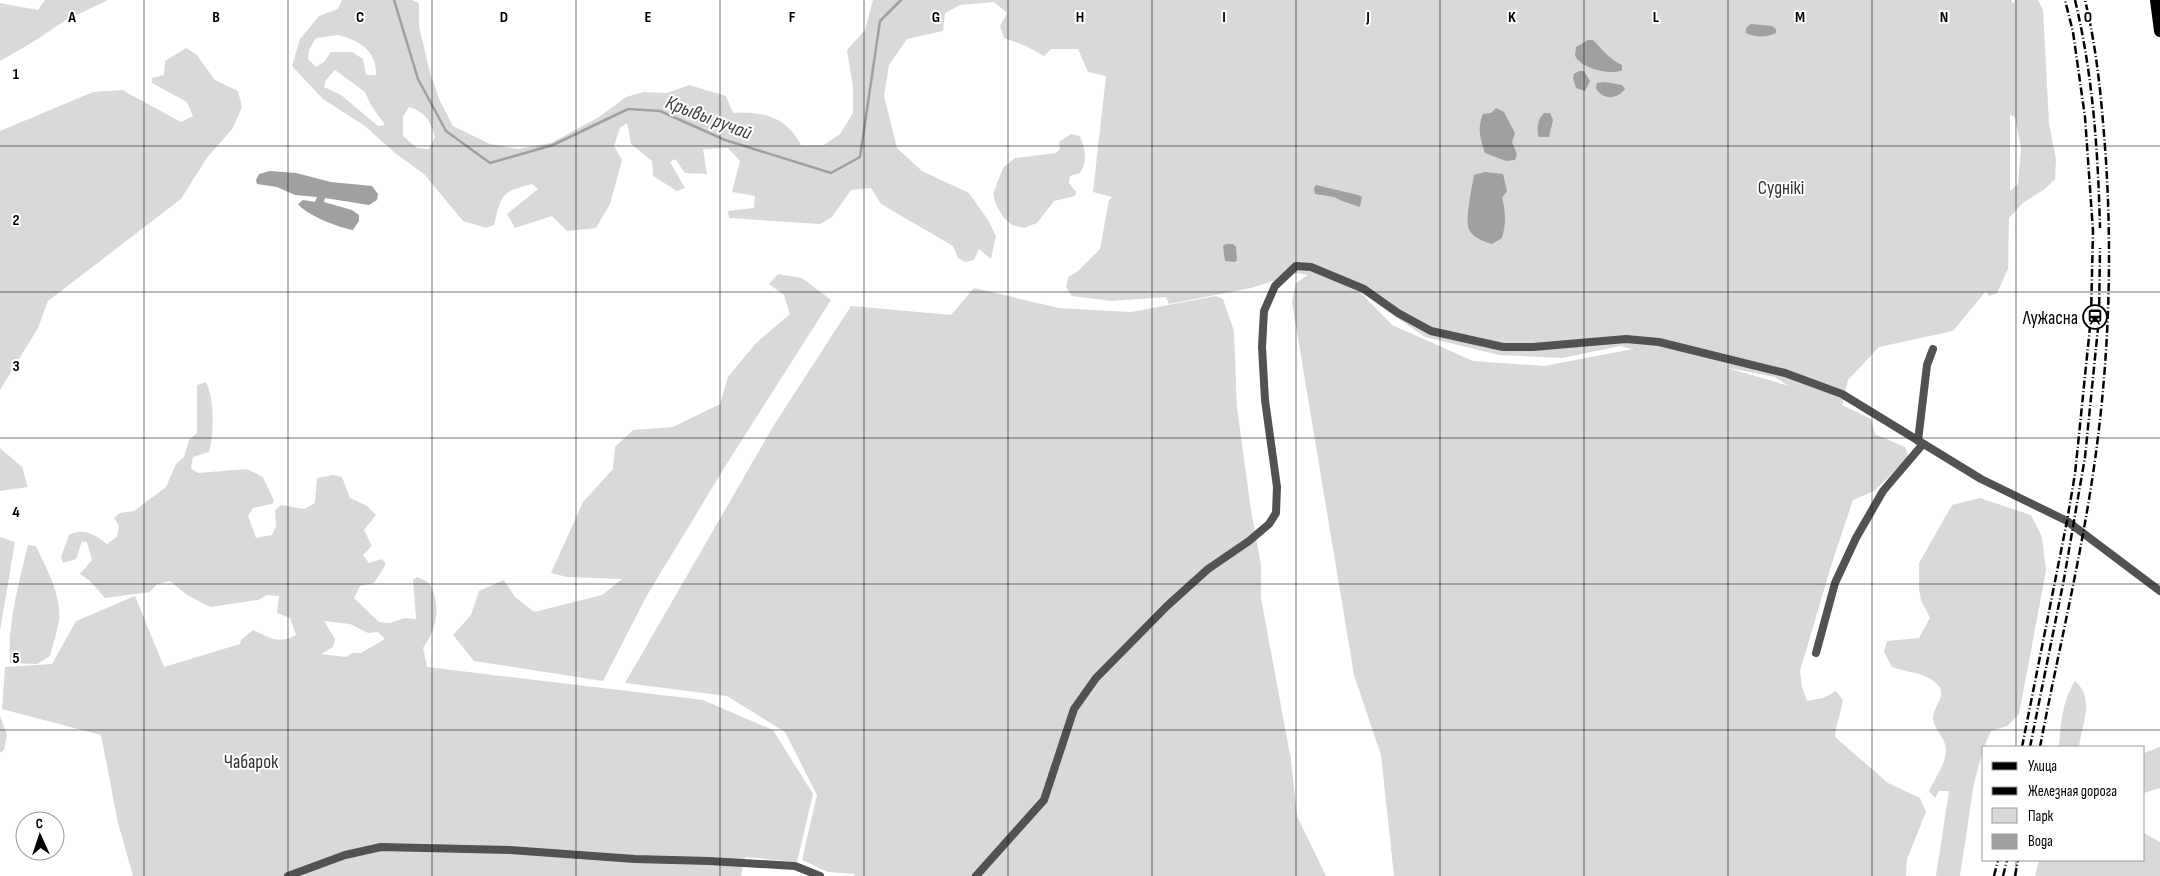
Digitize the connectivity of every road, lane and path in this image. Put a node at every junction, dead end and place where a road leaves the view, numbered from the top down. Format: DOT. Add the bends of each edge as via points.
graph roads {
  1 [pos="2156,0"];
  2 [pos="2160,30"];
  3 [pos="1933,349"];
  4 [pos="1920,443"];
  5 [pos="2160,591"];
  6 [pos="1816,653"];
  7 [pos="288,876"];
  8 [pos="820,876"];
  9 [pos="976,876"];
  1 -- 2 [label="main road"];
  3 -- 4 [label="street" via="1926,365"];
  4 -- 5 [label="street" via="1981,479 2067,521"];
  4 -- 6 [label="street" via="1883,490 1856,538 1835,583"];
  4 -- 9 [label="street" via="1842,394 1785,374 1659,342 1635,340 1503,347 1431,331 1364,290 1312,267 1296,266 1275,286 1264,311 1264,400 1277,487 1276,513 1269,524 1208,569 1167,606 1096,678 1074,709 1044,800"];
  7 -- 8 [label="street" via="345,855 380,847 510,850 794,866"];
}
